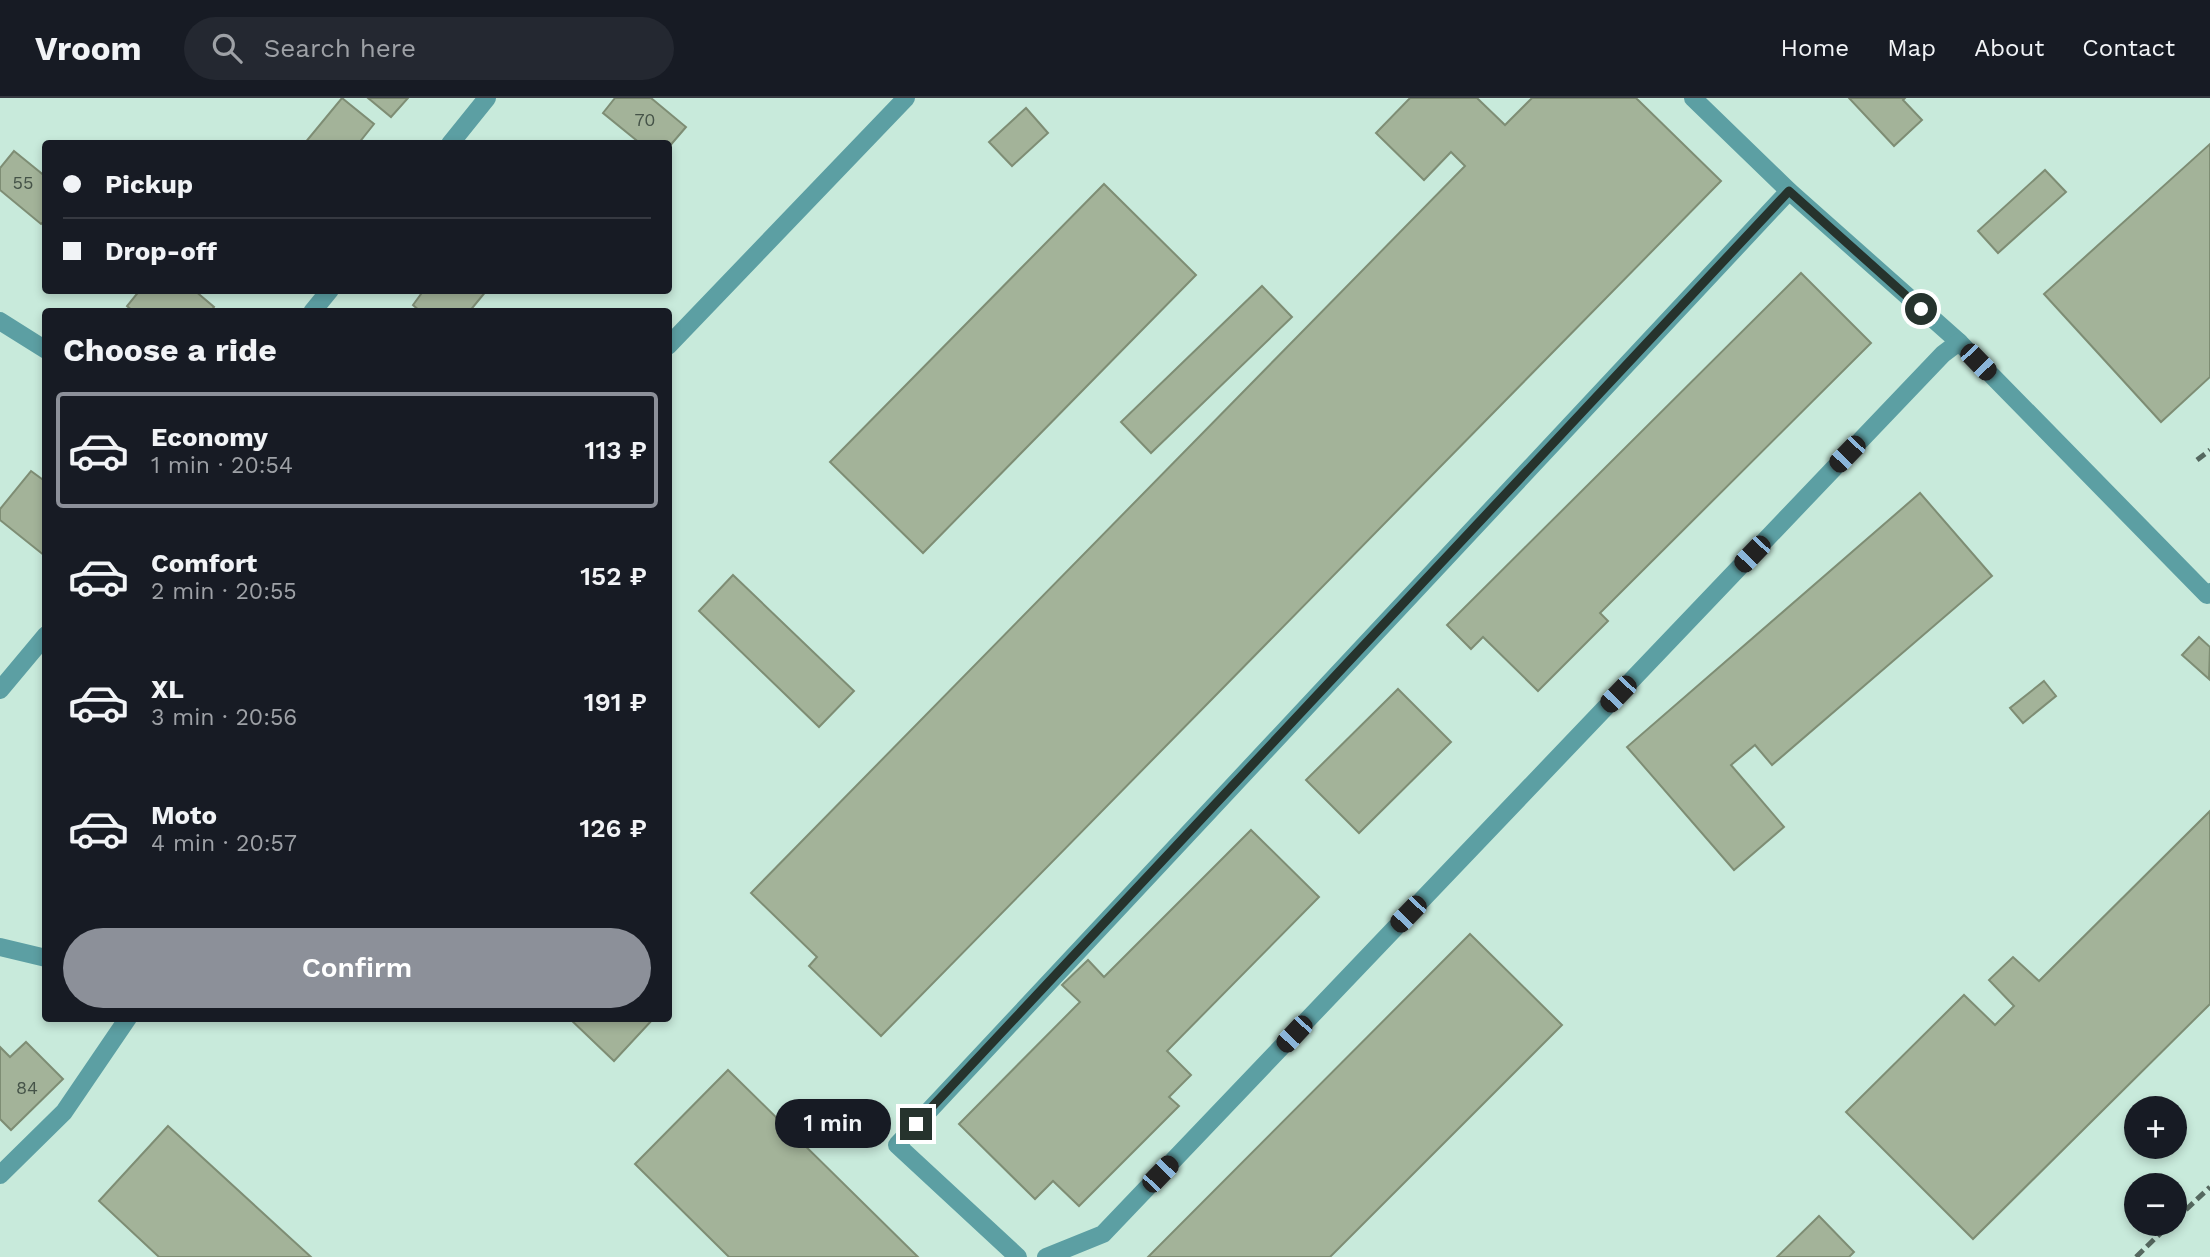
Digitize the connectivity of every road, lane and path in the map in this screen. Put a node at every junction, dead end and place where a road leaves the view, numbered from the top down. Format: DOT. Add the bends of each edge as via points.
graph roads {
  1 [pos="487,98"];
  2 [pos="906,98"];
  3 [pos="1693,98"];
  4 [pos="453,140"];
  5 [pos="1789,191"];
  6 [pos="327,294"];
  7 [pos="315,308"];
  8 [pos="0,321"];
  9 [pos="672,342"];
  10 [pos="1959,342"];
  11 [pos="42,347"];
  12 [pos="2210,592"];
  13 [pos="42,640"];
  14 [pos="0,690"];
  15 [pos="0,947"];
  16 [pos="42,957"];
  17 [pos="125,1022"];
  18 [pos="0,1175"];
  19 [pos="1018,1257"];
  20 [pos="1046,1257"];
  1 -- 4 [label="street"];
  2 -- 9 [label="street"];
  3 -- 5 [label="street"];
  5 -- 10 [label="street"];
  5 -- 19 [label="street" via="897,1144"];
  6 -- 7 [label="street"];
  8 -- 11 [label="street"];
  10 -- 12 [label="street" via="2207,595"];
  10 -- 20 [label="street" via="1103,1234"];
  13 -- 14 [label="street"];
  15 -- 16 [label="street"];
  17 -- 18 [label="street" via="64,1112"];
}
